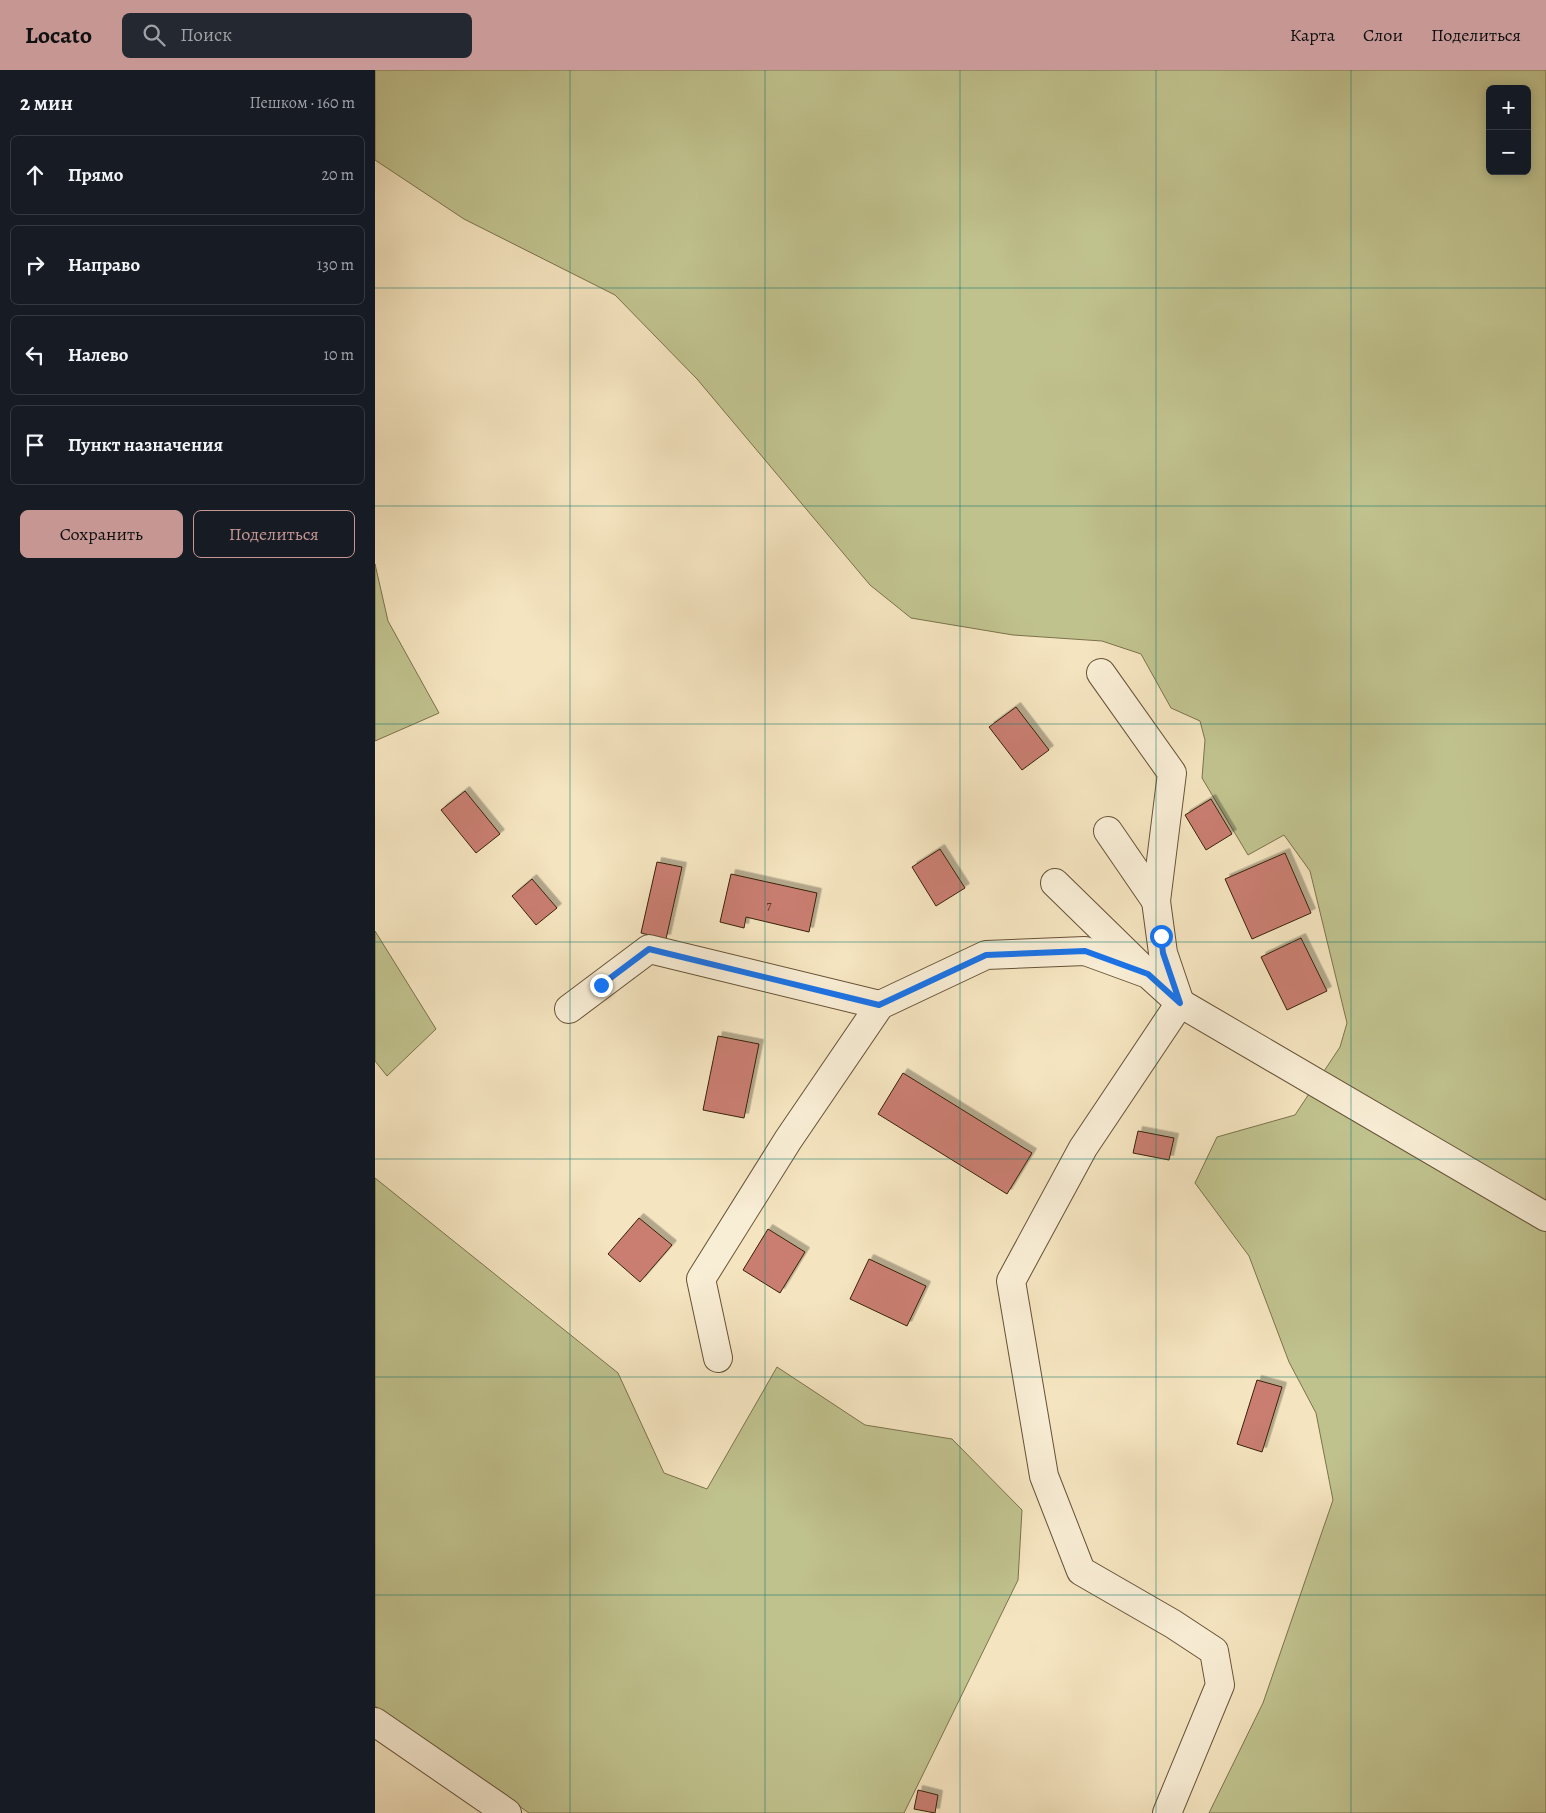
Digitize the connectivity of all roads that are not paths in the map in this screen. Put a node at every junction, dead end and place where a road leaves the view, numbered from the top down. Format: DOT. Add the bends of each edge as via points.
graph roads {
  1 [pos="1101,673"];
  2 [pos="1108,831"];
  3 [pos="1055,883"];
  4 [pos="1156,902"];
  5 [pos="1148,974"];
  6 [pos="1180,1003"];
  7 [pos="879,1005"];
  8 [pos="569,1009"];
  9 [pos="1546,1217"];
  10 [pos="718,1358"];
  11 [pos="375,1722"];
  12 [pos="507,1813"];
  13 [pos="1167,1813"];
  1 -- 4 [label="street" via="1172,773"];
  2 -- 4 [label="street"];
  3 -- 5 [label="street"];
  4 -- 6 [label="street" via="1163,953"];
  5 -- 6 [label="street"];
  5 -- 7 [label="street" via="1085,951 986,955"];
  6 -- 9 [label="street"];
  6 -- 13 [label="street" via="1083,1148 1011,1281 1044,1476 1081,1572 1214,1651 1220,1685"];
  7 -- 8 [label="street" via="649,949"];
  7 -- 10 [label="street" via="788,1140 701,1279"];
  11 -- 12 [label="street"];
}
